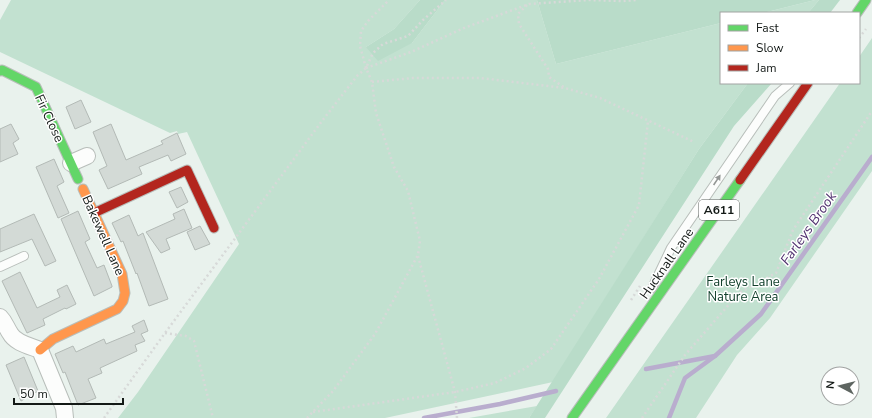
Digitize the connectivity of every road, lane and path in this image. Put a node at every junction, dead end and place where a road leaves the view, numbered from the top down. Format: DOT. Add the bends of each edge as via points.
graph roads {
  1 [pos="389,0"];
  2 [pos="446,0"];
  3 [pos="637,0"];
  4 [pos="866,0"];
  5 [pos="529,4"];
  6 [pos="858,12"];
  7 [pos="366,68"];
  8 [pos="0,71"];
  9 [pos="372,82"];
  10 [pos="789,84"];
  11 [pos="807,84"];
  12 [pos="565,88"];
  13 [pos="872,111"];
  14 [pos="648,120"];
  15 [pos="694,142"];
  16 [pos="87,156"];
  17 [pos="71,163"];
  18 [pos="78,179"];
  19 [pos="83,190"];
  20 [pos="94,213"];
  21 [pos="214,228"];
  22 [pos="418,255"];
  23 [pos="24,256"];
  24 [pos="0,266"];
  25 [pos="0,317"];
  26 [pos="165,333"];
  27 [pos="630,336"];
  28 [pos="40,350"];
  29 [pos="455,392"];
  30 [pos="313,412"];
  31 [pos="65,418"];
  32 [pos="104,418"];
  33 [pos="213,418"];
  34 [pos="307,418"];
  35 [pos="457,418"];
  36 [pos="572,418"];
  37 [pos="642,418"];
  1 -- 7 [label="path" via="361,30 360,46"];
  2 -- 7 [label="path" via="408,36 383,44 373,53"];
  3 -- 5 [label="path"];
  4 -- 6 [label="street"];
  5 -- 7 [label="path"];
  5 -- 12 [label="path" via="518,14 519,24 548,69 549,76"];
  7 -- 9 [label="path"];
  7 -- 26 [label="path" via="348,87"];
  8 -- 17 [label="street, Fir Close" via="36,87"];
  9 -- 12 [label="path" via="414,78 480,78"];
  9 -- 22 [label="path" via="376,113 394,167 408,191 420,241"];
  27 -- 10 [label="lane, one-way" via="671,248 775,96"];
  11 -- 27 [label="street, Hucknall Lane / A611"];
  12 -- 14 [label="path" via="600,98"];
  13 -- 37 [label="path" via="793,230 776,273 739,293 685,355"];
  14 -- 15 [label="path"];
  14 -- 29 [label="path" via="639,205 598,279 551,350 526,368 495,383"];
  16 -- 17 [label="street"];
  17 -- 18 [label="street, Fir Close"];
  19 -- 20 [label="street, Bakewell Lane"];
  20 -- 21 [label="street" via="187,170"];
  20 -- 28 [label="street, Bakewell Lane" via="122,274 126,294 123,304 53,340"];
  22 -- 29 [label="path"];
  22 -- 30 [label="path" via="375,334 333,391"];
  23 -- 24 [label="lane"];
  25 -- 28 [label="street" via="16,341"];
  26 -- 32 [label="path"];
  26 -- 33 [label="path" via="186,336 194,341"];
  27 -- 36 [label="street, Hucknall Lane / A611"];
  28 -- 31 [label="street" via="64,408"];
  29 -- 30 [label="path"];
  29 -- 35 [label="path"];
  30 -- 34 [label="path"];
}
